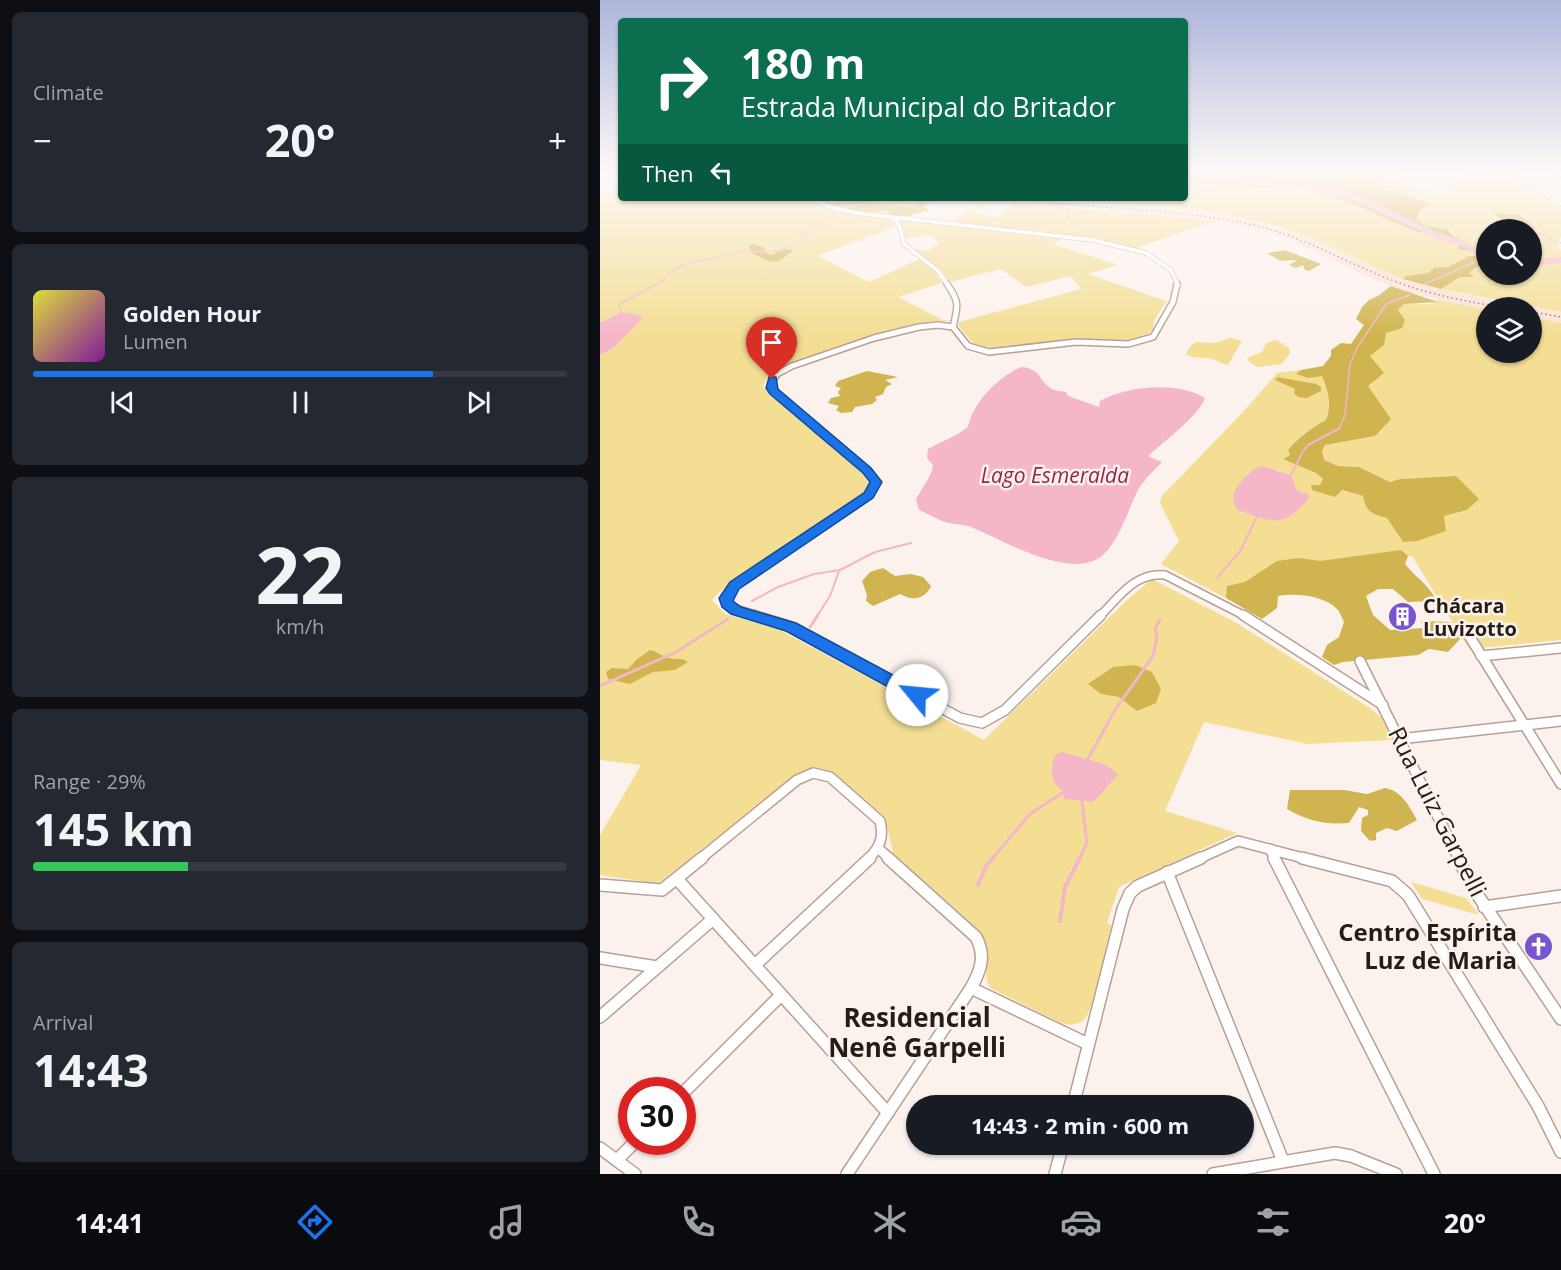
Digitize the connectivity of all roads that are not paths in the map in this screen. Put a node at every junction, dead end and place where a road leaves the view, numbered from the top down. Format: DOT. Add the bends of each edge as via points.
graph roads {
  1 [pos="900,229"];
  2 [pos="992,229"];
  3 [pos="953,327"];
  4 [pos="1465,629"];
  5 [pos="1561,648"];
  6 [pos="1481,656"];
  7 [pos="1360,661"];
  8 [pos="1383,705"];
  9 [pos="1561,721"];
  10 [pos="1524,725"];
  11 [pos="1399,739"];
  12 [pos="1561,784"];
  13 [pos="879,849"];
  14 [pos="1270,849"];
  15 [pos="1167,872"];
  16 [pos="677,879"];
  17 [pos="600,885"];
  18 [pos="1561,896"];
  19 [pos="1484,907"];
  20 [pos="713,919"];
  21 [pos="600,958"];
  22 [pos="755,965"];
  23 [pos="657,967"];
  24 [pos="971,988"];
  25 [pos="781,995"];
  26 [pos="600,1017"];
  27 [pos="1561,1019"];
  28 [pos="1088,1044"];
  29 [pos="696,1080"];
  30 [pos="1075,1095"];
  31 [pos="888,1113"];
  32 [pos="600,1148"];
  33 [pos="1561,1152"];
  34 [pos="621,1155"];
  35 [pos="1060,1155"];
  36 [pos="616,1160"];
  37 [pos="1283,1161"];
  38 [pos="635,1174"];
  39 [pos="847,1174"];
  40 [pos="1055,1174"];
  41 [pos="1213,1174"];
  42 [pos="1396,1174"];
  43 [pos="1434,1174"];
  1 -- 3 [label="street" via="904,244 937,270 956,296"];
  2 -- 3 [label="street" via="1093,240 1146,253 1171,270 1178,285 1173,302 1153,337 1128,344 1076,342 989,352 968,346"];
  3 -- 8 [label="street" via="909,327 777,374 771,384 774,392 867,470 876,485 868,495 735,585 726,598 730,607 791,627 960,718 982,723 1005,710 1137,579 1165,575 1248,618"];
  4 -- 6 [label="street"];
  5 -- 6 [label="street"];
  6 -- 10 [label="street"];
  7 -- 8 [label="street, Rua Luiz Garpelli"];
  8 -- 11 [label="street, Rua Luiz Garpelli"];
  9 -- 10 [label="street"];
  10 -- 11 [label="street"];
  10 -- 12 [label="street"];
  11 -- 19 [label="street, Rua Luiz Garpelli"];
  13 -- 16 [label="street" via="880,821 830,777 813,773 797,780"];
  13 -- 22 [label="street"];
  13 -- 24 [label="street" via="976,937 983,966"];
  14 -- 15 [label="street" via="1233,842"];
  14 -- 33 [label="street" via="1400,886 1538,1106"];
  14 -- 43 [label="street"];
  15 -- 28 [label="street" via="1138,886 1125,902"];
  15 -- 37 [label="street"];
  16 -- 17 [label="street" via="655,891"];
  16 -- 20 [label="street"];
  18 -- 19 [label="street"];
  19 -- 27 [label="street, Rua Luiz Garpelli"];
  20 -- 22 [label="street"];
  20 -- 23 [label="street"];
  21 -- 23 [label="street"];
  22 -- 25 [label="street"];
  23 -- 26 [label="street"];
  24 -- 28 [label="street"];
  24 -- 31 [label="street"];
  25 -- 29 [label="street"];
  25 -- 31 [label="street"];
  28 -- 30 [label="street"];
  31 -- 39 [label="street"];
  32 -- 36 [label="street"];
  34 -- 36 [label="street"];
  35 -- 40 [label="street"];
  36 -- 38 [label="street"];
  37 -- 41 [label="street"];
  37 -- 42 [label="street" via="1335,1153"];
}
